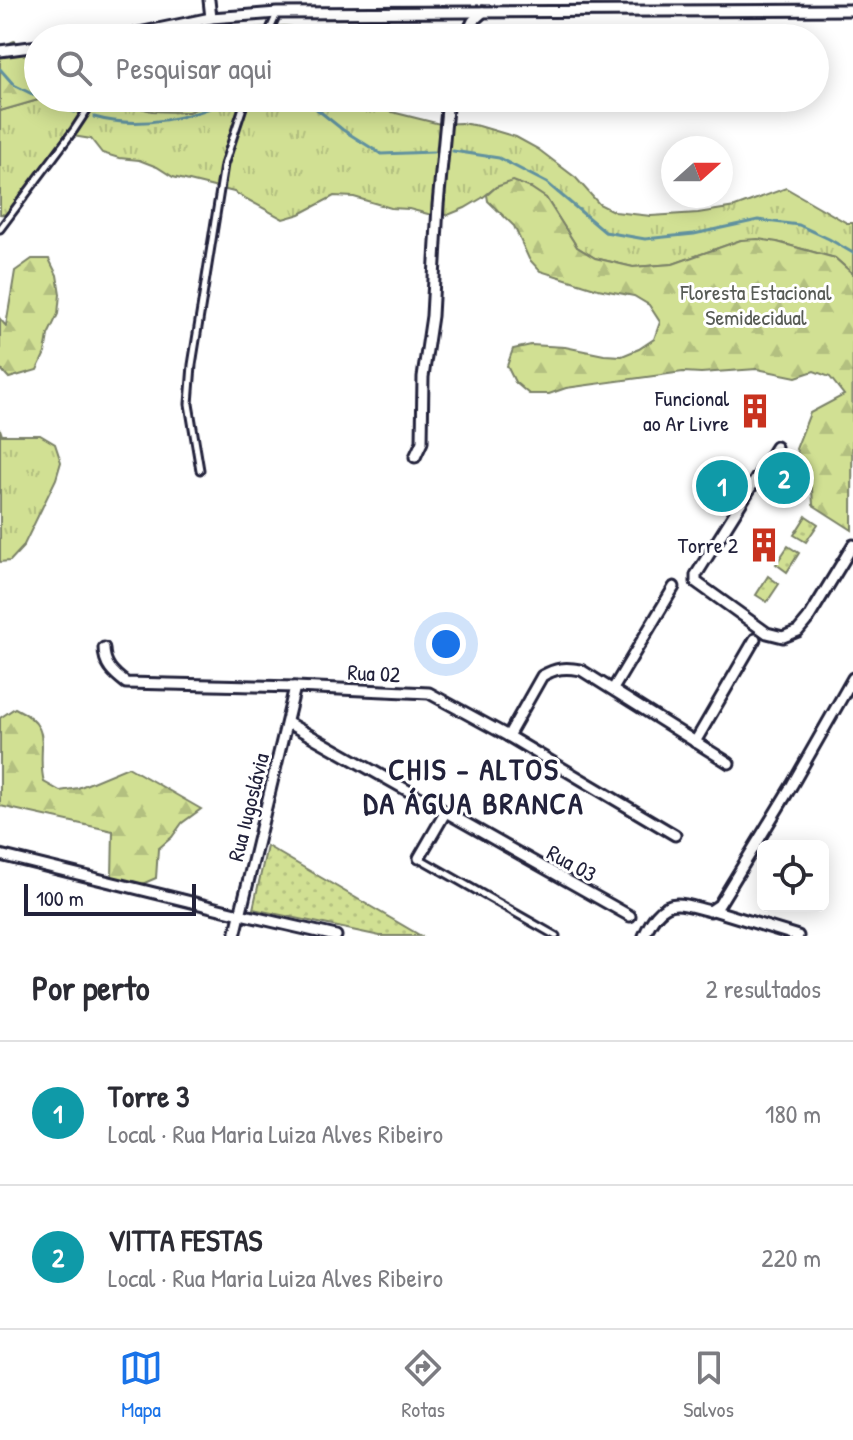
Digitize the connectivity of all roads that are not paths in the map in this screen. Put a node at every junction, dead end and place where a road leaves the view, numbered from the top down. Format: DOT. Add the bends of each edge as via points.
graph roads {
  1 [pos="209,0"];
  2 [pos="340,0"];
  3 [pos="448,0"];
  4 [pos="569,0"];
  5 [pos="777,5"];
  6 [pos="853,10"];
  7 [pos="574,11"];
  8 [pos="348,12"];
  9 [pos="452,12"];
  10 [pos="483,12"];
  11 [pos="277,13"];
  12 [pos="211,18"];
  13 [pos="183,24"];
  14 [pos="272,24"];
  15 [pos="472,24"];
  16 [pos="24,48"];
  17 [pos="0,51"];
  18 [pos="86,112"];
  19 [pos="241,112"];
  20 [pos="447,112"];
  21 [pos="0,229"];
  22 [pos="776,447"];
  23 [pos="415,457"];
  24 [pos="200,470"];
  25 [pos="853,545"];
  26 [pos="674,587"];
  27 [pos="755,639"];
  28 [pos="104,648"];
  29 [pos="853,678"];
  30 [pos="295,687"];
  31 [pos="613,689"];
  32 [pos="288,723"];
  33 [pos="508,736"];
  34 [pos="695,742"];
  35 [pos="729,763"];
  36 [pos="445,813"];
  37 [pos="675,835"];
  38 [pos="0,855"];
  39 [pos="419,858"];
  40 [pos="713,910"];
  41 [pos="240,914"];
  42 [pos="630,916"];
  43 [pos="235,936"];
  44 [pos="336,936"];
  45 [pos="556,936"];
  46 [pos="644,936"];
  47 [pos="798,936"];
  1 -- 12 [label="street"];
  2 -- 8 [label="street"];
  3 -- 9 [label="street"];
  4 -- 7 [label="street"];
  5 -- 6 [label="street"];
  5 -- 7 [label="street"];
  7 -- 10 [label="street"];
  8 -- 9 [label="street"];
  8 -- 11 [label="street"];
  9 -- 10 [label="street"];
  10 -- 15 [label="street"];
  11 -- 12 [label="street"];
  11 -- 14 [label="lane"];
  12 -- 13 [label="street"];
  16 -- 17 [label="street"];
  18 -- 21 [label="lane"];
  19 -- 24 [label="lane" via="224,165 192,365 189,404"];
  20 -- 23 [label="street" via="422,442"];
  22 -- 25 [label="street" via="696,582 767,633 783,637 808,619"];
  26 -- 31 [label="street"];
  27 -- 34 [label="street"];
  28 -- 30 [label="street, Rua 02" via="111,671 126,683"];
  29 -- 40 [label="street"];
  30 -- 32 [label="street, Rua Iugoslávia"];
  30 -- 33 [label="street, Rua 02" via="429,693"];
  31 -- 33 [label="street" via="581,670 552,671 542,676"];
  31 -- 34 [label="street"];
  32 -- 36 [label="street, Rua 03"];
  32 -- 41 [label="street, Rua Iugoslávia"];
  33 -- 37 [label="street, Rua 02"];
  34 -- 35 [label="street"];
  36 -- 39 [label="street"];
  36 -- 42 [label="street, Rua 03"];
  38 -- 41 [label="street"];
  39 -- 45 [label="lane"];
  40 -- 46 [label="street" via="668,906 654,917"];
  40 -- 47 [label="street"];
  41 -- 43 [label="street, Rua Iugoslávia"];
  41 -- 44 [label="street"];
}
